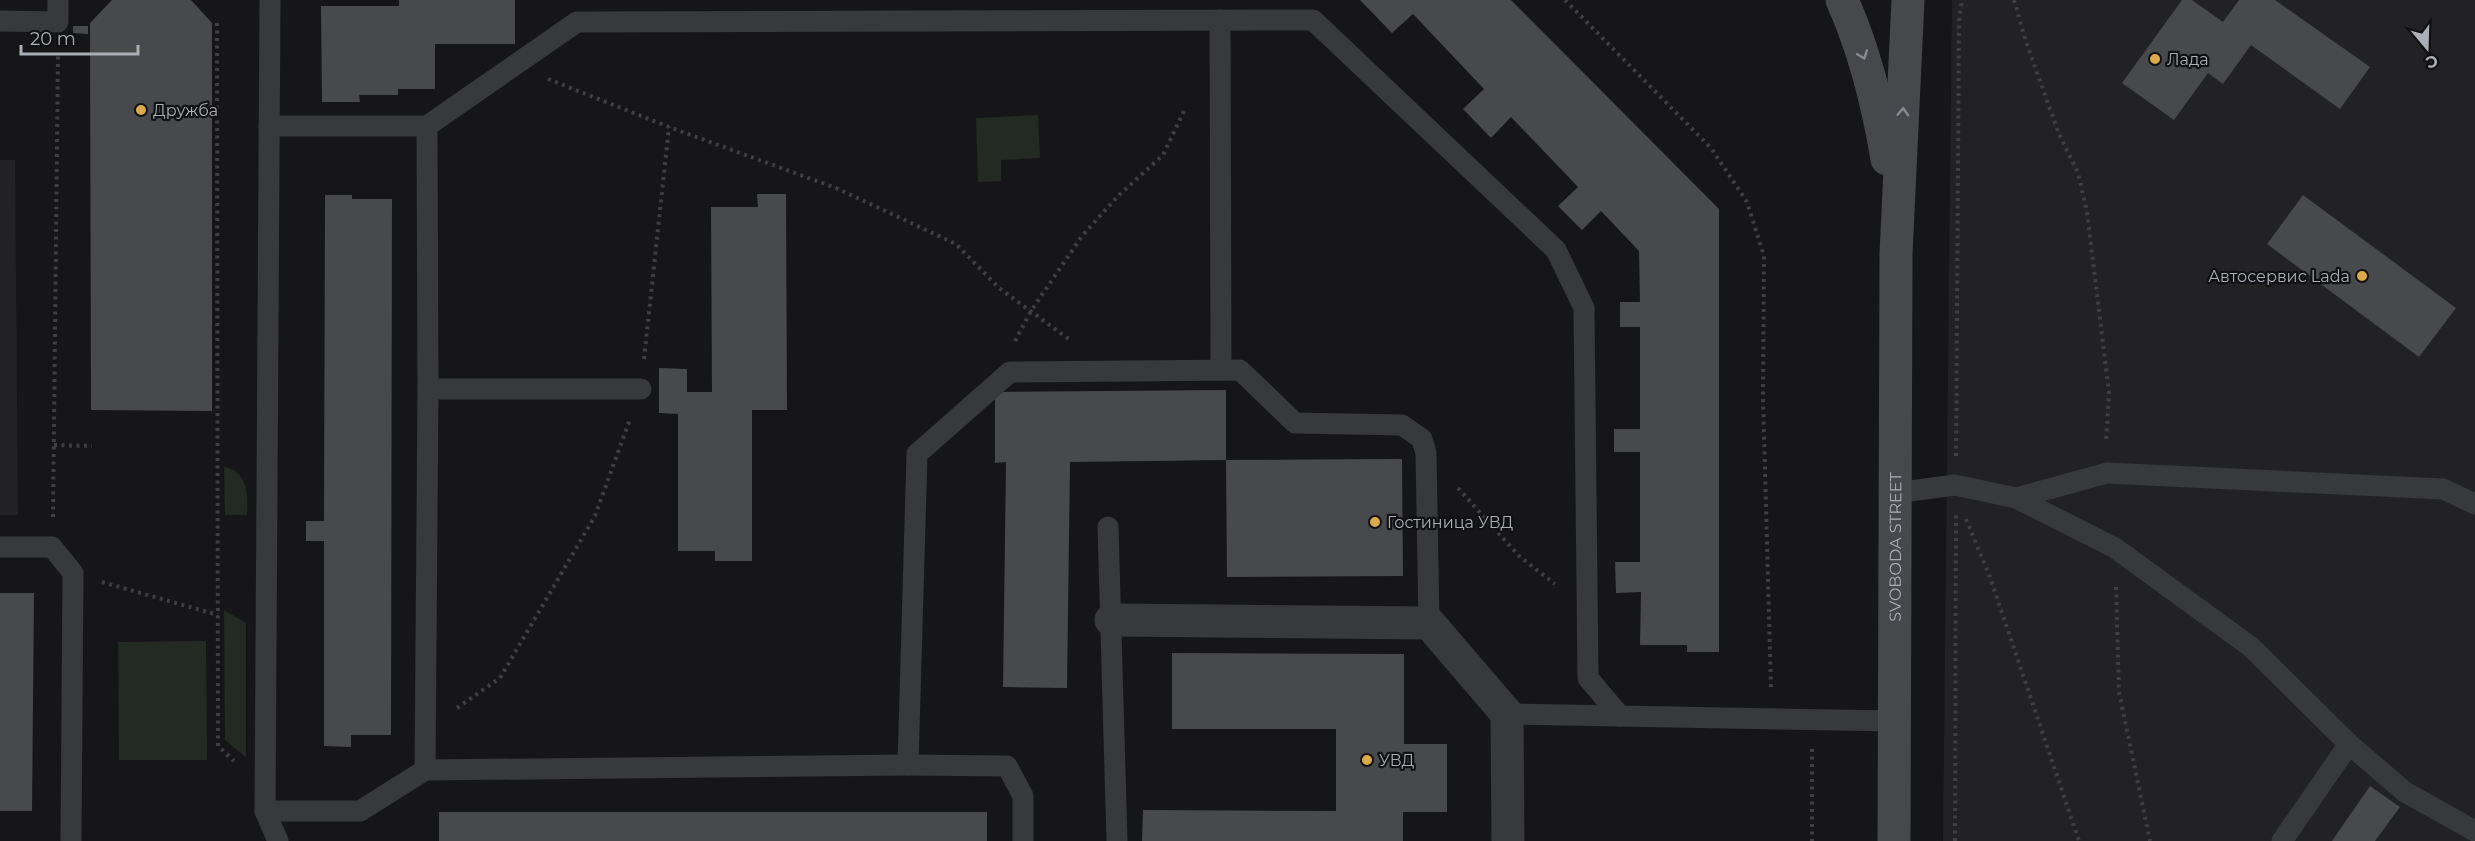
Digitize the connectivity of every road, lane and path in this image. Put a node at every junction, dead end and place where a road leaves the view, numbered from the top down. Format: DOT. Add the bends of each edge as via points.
graph roads {
  1 [pos="58,0"];
  2 [pos="270,0"];
  3 [pos="1565,0"];
  4 [pos="1842,0"];
  5 [pos="1908,0"];
  6 [pos="1962,0"];
  7 [pos="2014,0"];
  8 [pos="1220,20"];
  9 [pos="0,21"];
  10 [pos="58,22"];
  11 [pos="217,23"];
  12 [pos="515,65"];
  13 [pos="1185,109"];
  14 [pos="269,126"];
  15 [pos="427,126"];
  16 [pos="669,128"];
  17 [pos="1896,254"];
  18 [pos="1031,311"];
  19 [pos="1221,370"];
  20 [pos="1111,371"];
  21 [pos="994,386"];
  22 [pos="428,389"];
  23 [pos="640,389"];
  24 [pos="54,445"];
  25 [pos="92,446"];
  26 [pos="1426,453"];
  27 [pos="2107,472"];
  28 [pos="1955,489"];
  29 [pos="1895,493"];
  30 [pos="2016,498"];
  31 [pos="2475,504"];
  32 [pos="1108,527"];
  33 [pos="0,547"];
  34 [pos="52,548"];
  35 [pos="2115,548"];
  36 [pos="73,573"];
  37 [pos="1589,610"];
  38 [pos="218,615"];
  39 [pos="1111,620"];
  40 [pos="1428,623"];
  41 [pos="1507,714"];
  42 [pos="1620,716"];
  43 [pos="1772,718"];
  44 [pos="1812,718"];
  45 [pos="1894,721"];
  46 [pos="425,730"];
  47 [pos="2349,744"];
  48 [pos="236,764"];
  49 [pos="908,765"];
  50 [pos="425,770"];
  51 [pos="265,811"];
  52 [pos="2475,831"];
  53 [pos="71,841"];
  54 [pos="278,841"];
  55 [pos="1023,841"];
  56 [pos="1117,841"];
  57 [pos="1508,841"];
  58 [pos="1812,841"];
  59 [pos="1894,841"];
  60 [pos="1955,841"];
  61 [pos="2079,841"];
  62 [pos="2150,841"];
  63 [pos="2282,841"];
  1 -- 10 [label="lane"];
  2 -- 14 [label="lane"];
  3 -- 43 [label="path" via="1711,148 1747,202 1764,256 1763,398"];
  4 -- 17 [label="main road, SVOBODA STREET, one-way" via="1880,116 1891,181"];
  17 -- 5 [label="main road, SVOBODA STREET, one-way"];
  6 -- 28 [label="path"];
  7 -- 27 [label="path" via="2059,134 2078,173 2087,212 2109,393"];
  8 -- 12 [label="lane" via="577,22"];
  8 -- 19 [label="lane"];
  8 -- 37 [label="lane" via="1313,20 1556,250 1584,308"];
  9 -- 10 [label="lane"];
  10 -- 24 [label="path"];
  11 -- 38 [label="path"];
  12 -- 15 [label="lane"];
  12 -- 16 [label="path"];
  13 -- 18 [label="path" via="1163,155 1082,236"];
  14 -- 15 [label="lane"];
  14 -- 51 [label="lane"];
  15 -- 22 [label="lane"];
  16 -- 18 [label="path" via="836,188 956,244 999,288"];
  16 -- 23 [label="path"];
  17 -- 29 [label="main road, SVOBODA STREET"];
  18 -- 20 [label="path"];
  18 -- 21 [label="path"];
  19 -- 20 [label="lane"];
  19 -- 26 [label="lane" via="1240,370 1295,423 1402,425 1422,439"];
  20 -- 21 [label="lane" via="1010,372"];
  21 -- 49 [label="lane" via="917,454"];
  22 -- 23 [label="lane"];
  22 -- 46 [label="lane"];
  23 -- 46 [label="path" via="595,516 500,678"];
  24 -- 25 [label="path"];
  24 -- 34 [label="path"];
  26 -- 37 [label="path" via="1519,556"];
  26 -- 40 [label="lane"];
  27 -- 30 [label="lane"];
  27 -- 31 [label="lane" via="2443,489"];
  28 -- 29 [label="lane"];
  28 -- 30 [label="lane"];
  28 -- 60 [label="path"];
  28 -- 61 [label="path" via="1990,577"];
  29 -- 45 [label="main road, SVOBODA STREET"];
  30 -- 35 [label="lane"];
  32 -- 39 [label="lane"];
  33 -- 34 [label="lane"];
  34 -- 36 [label="lane"];
  35 -- 47 [label="lane" via="2251,647"];
  35 -- 62 [label="path" via="2119,692"];
  36 -- 38 [label="path"];
  36 -- 53 [label="lane"];
  37 -- 42 [label="lane" via="1588,678"];
  38 -- 48 [label="path" via="218,746"];
  39 -- 40 [label="street"];
  39 -- 56 [label="lane"];
  40 -- 41 [label="street"];
  41 -- 42 [label="lane"];
  41 -- 57 [label="street"];
  42 -- 43 [label="lane"];
  43 -- 44 [label="lane"];
  44 -- 45 [label="lane"];
  44 -- 58 [label="path"];
  45 -- 59 [label="main road, SVOBODA STREET"];
  46 -- 50 [label="lane"];
  47 -- 52 [label="lane" via="2405,792"];
  47 -- 63 [label="lane"];
  49 -- 50 [label="lane"];
  49 -- 55 [label="lane" via="1007,766 1023,796"];
  50 -- 51 [label="lane" via="360,811"];
  51 -- 54 [label="lane"];
}
